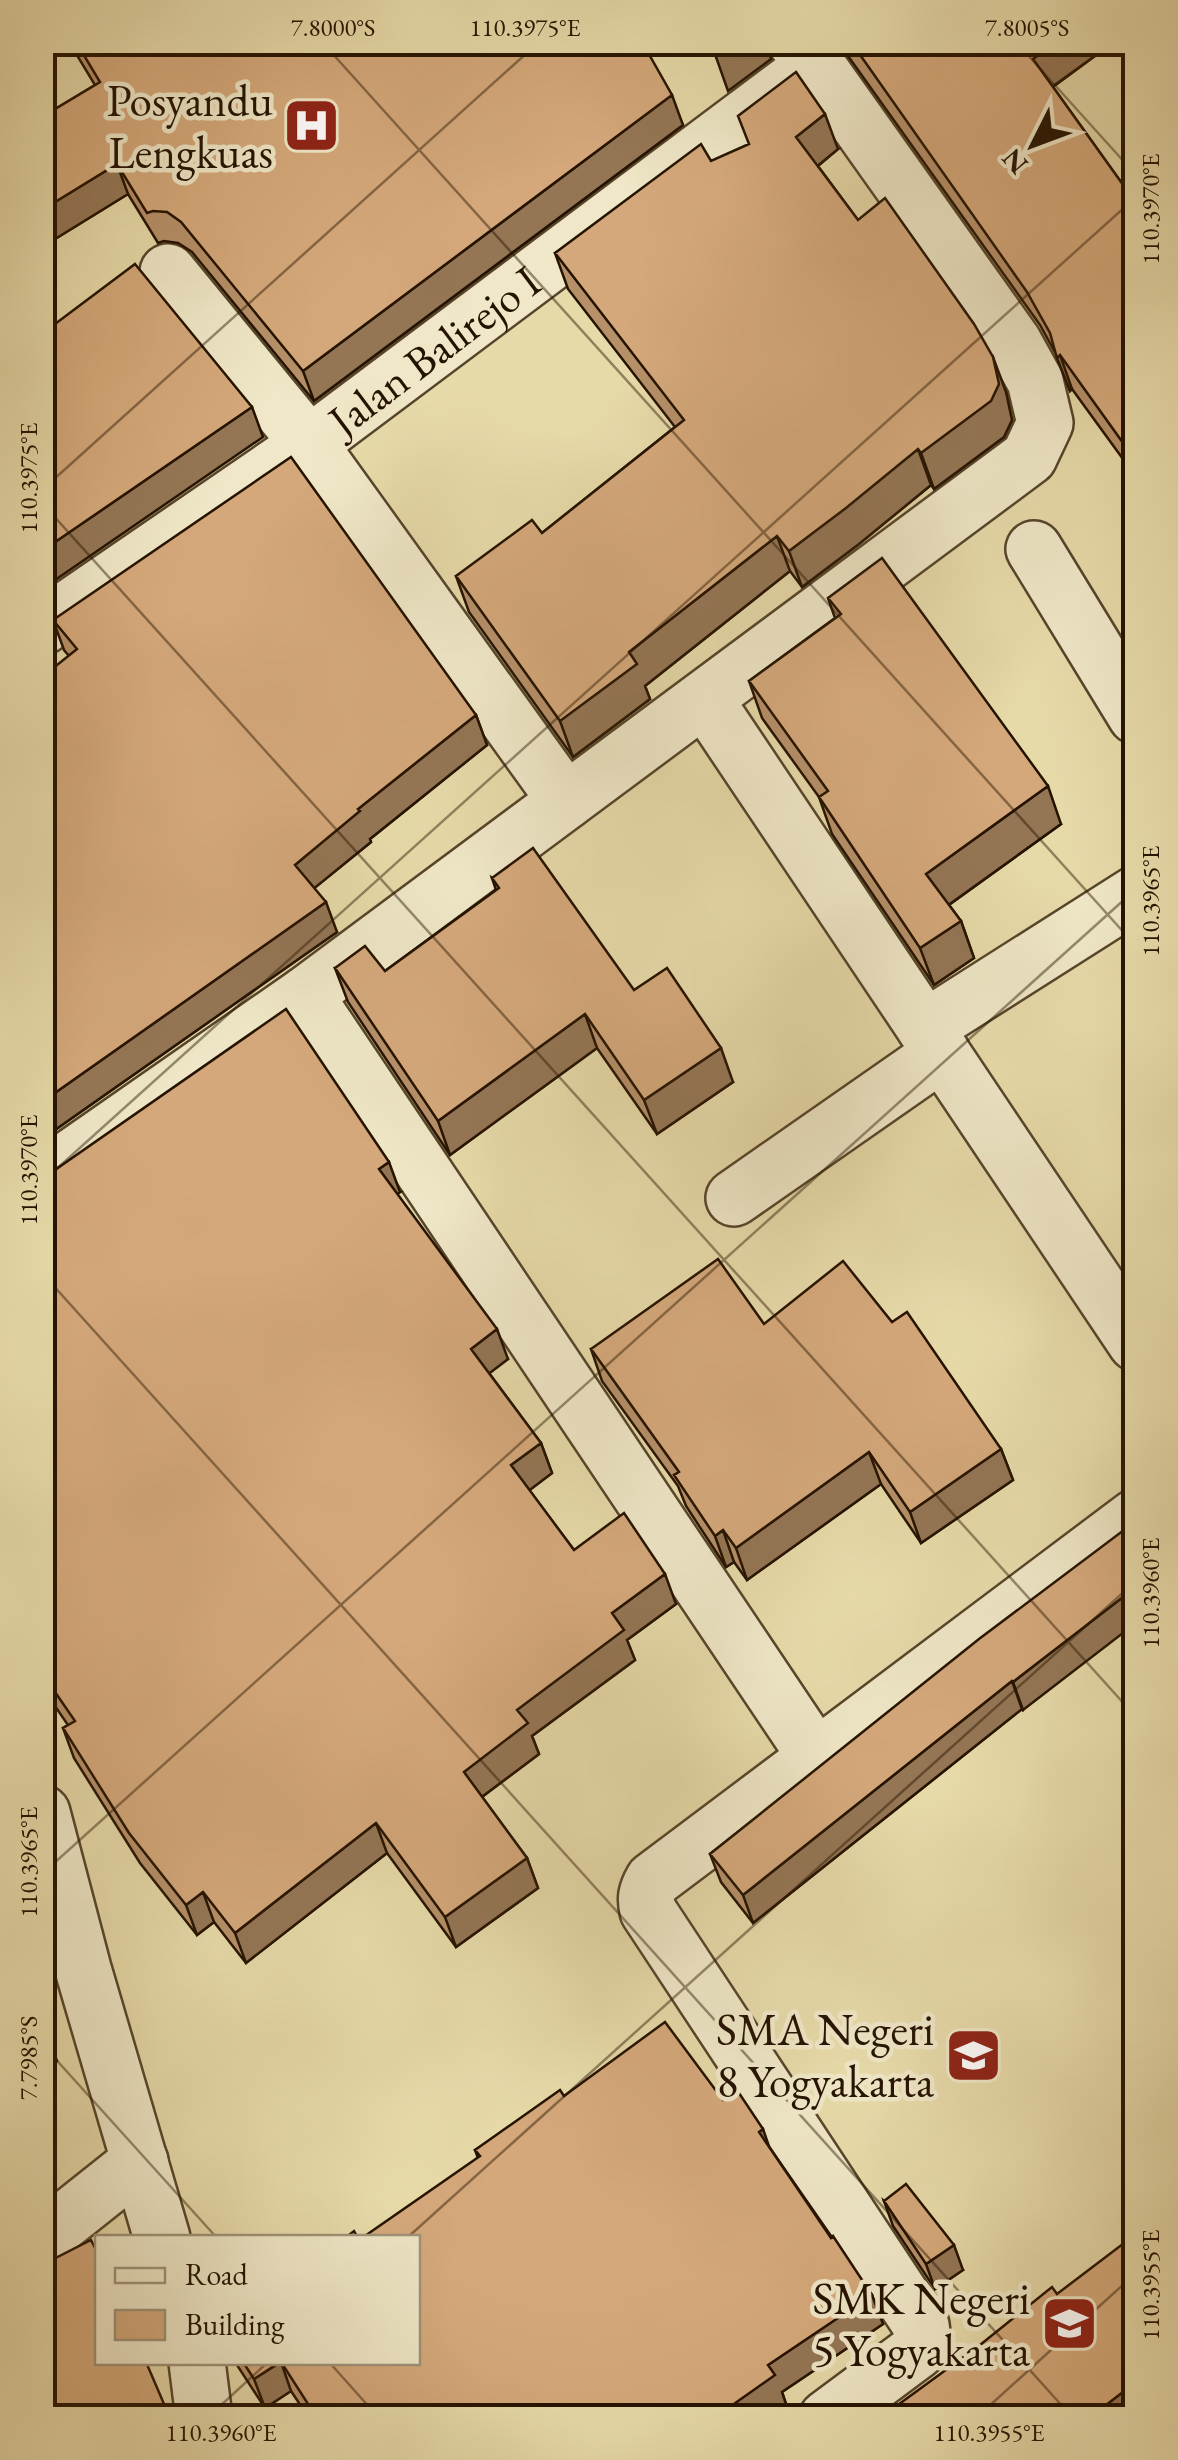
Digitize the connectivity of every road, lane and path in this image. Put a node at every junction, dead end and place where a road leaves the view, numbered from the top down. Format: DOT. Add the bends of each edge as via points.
graph roads {
  1 [pos="806,53"];
  2 [pos="168,272"];
  3 [pos="308,444"];
  4 [pos="1034,550"];
  5 [pos="42,627"];
  6 [pos="1136,716"];
  7 [pos="720,722"];
  8 [pos="566,801"];
  9 [pos="1136,894"];
  10 [pos="305,995"];
  11 [pos="933,1040"];
  12 [pos="42,1178"];
  13 [pos="734,1198"];
  14 [pos="1136,1343"];
  15 [pos="1136,1517"];
  16 [pos="816,1757"];
  17 [pos="42,1812"];
  18 [pos="140,2160"];
  19 [pos="161,2235"];
  20 [pos="42,2239"];
  21 [pos="197,2365"];
  22 [pos="204,2418"];
  23 [pos="827,2418"];
  1 -- 3 [label="street, Jalan Balirejo I"];
  1 -- 8 [label="street" via="1014,343 1035,381 1045,423 1029,456"];
  2 -- 3 [label="street"];
  3 -- 5 [label="street, Jalan Balirejo I"];
  3 -- 8 [label="street"];
  4 -- 6 [label="street"];
  7 -- 11 [label="street"];
  8 -- 10 [label="street"];
  9 -- 11 [label="street"];
  10 -- 12 [label="street"];
  10 -- 16 [label="street"];
  11 -- 13 [label="street"];
  11 -- 14 [label="street"];
  15 -- 16 [label="street"];
  16 -- 23 [label="street" via="653,1880 645,1901 922,2325 917,2351"];
  17 -- 18 [label="street"];
  18 -- 19 [label="street"];
  18 -- 20 [label="street"];
  21 -- 22 [label="street"];
}
